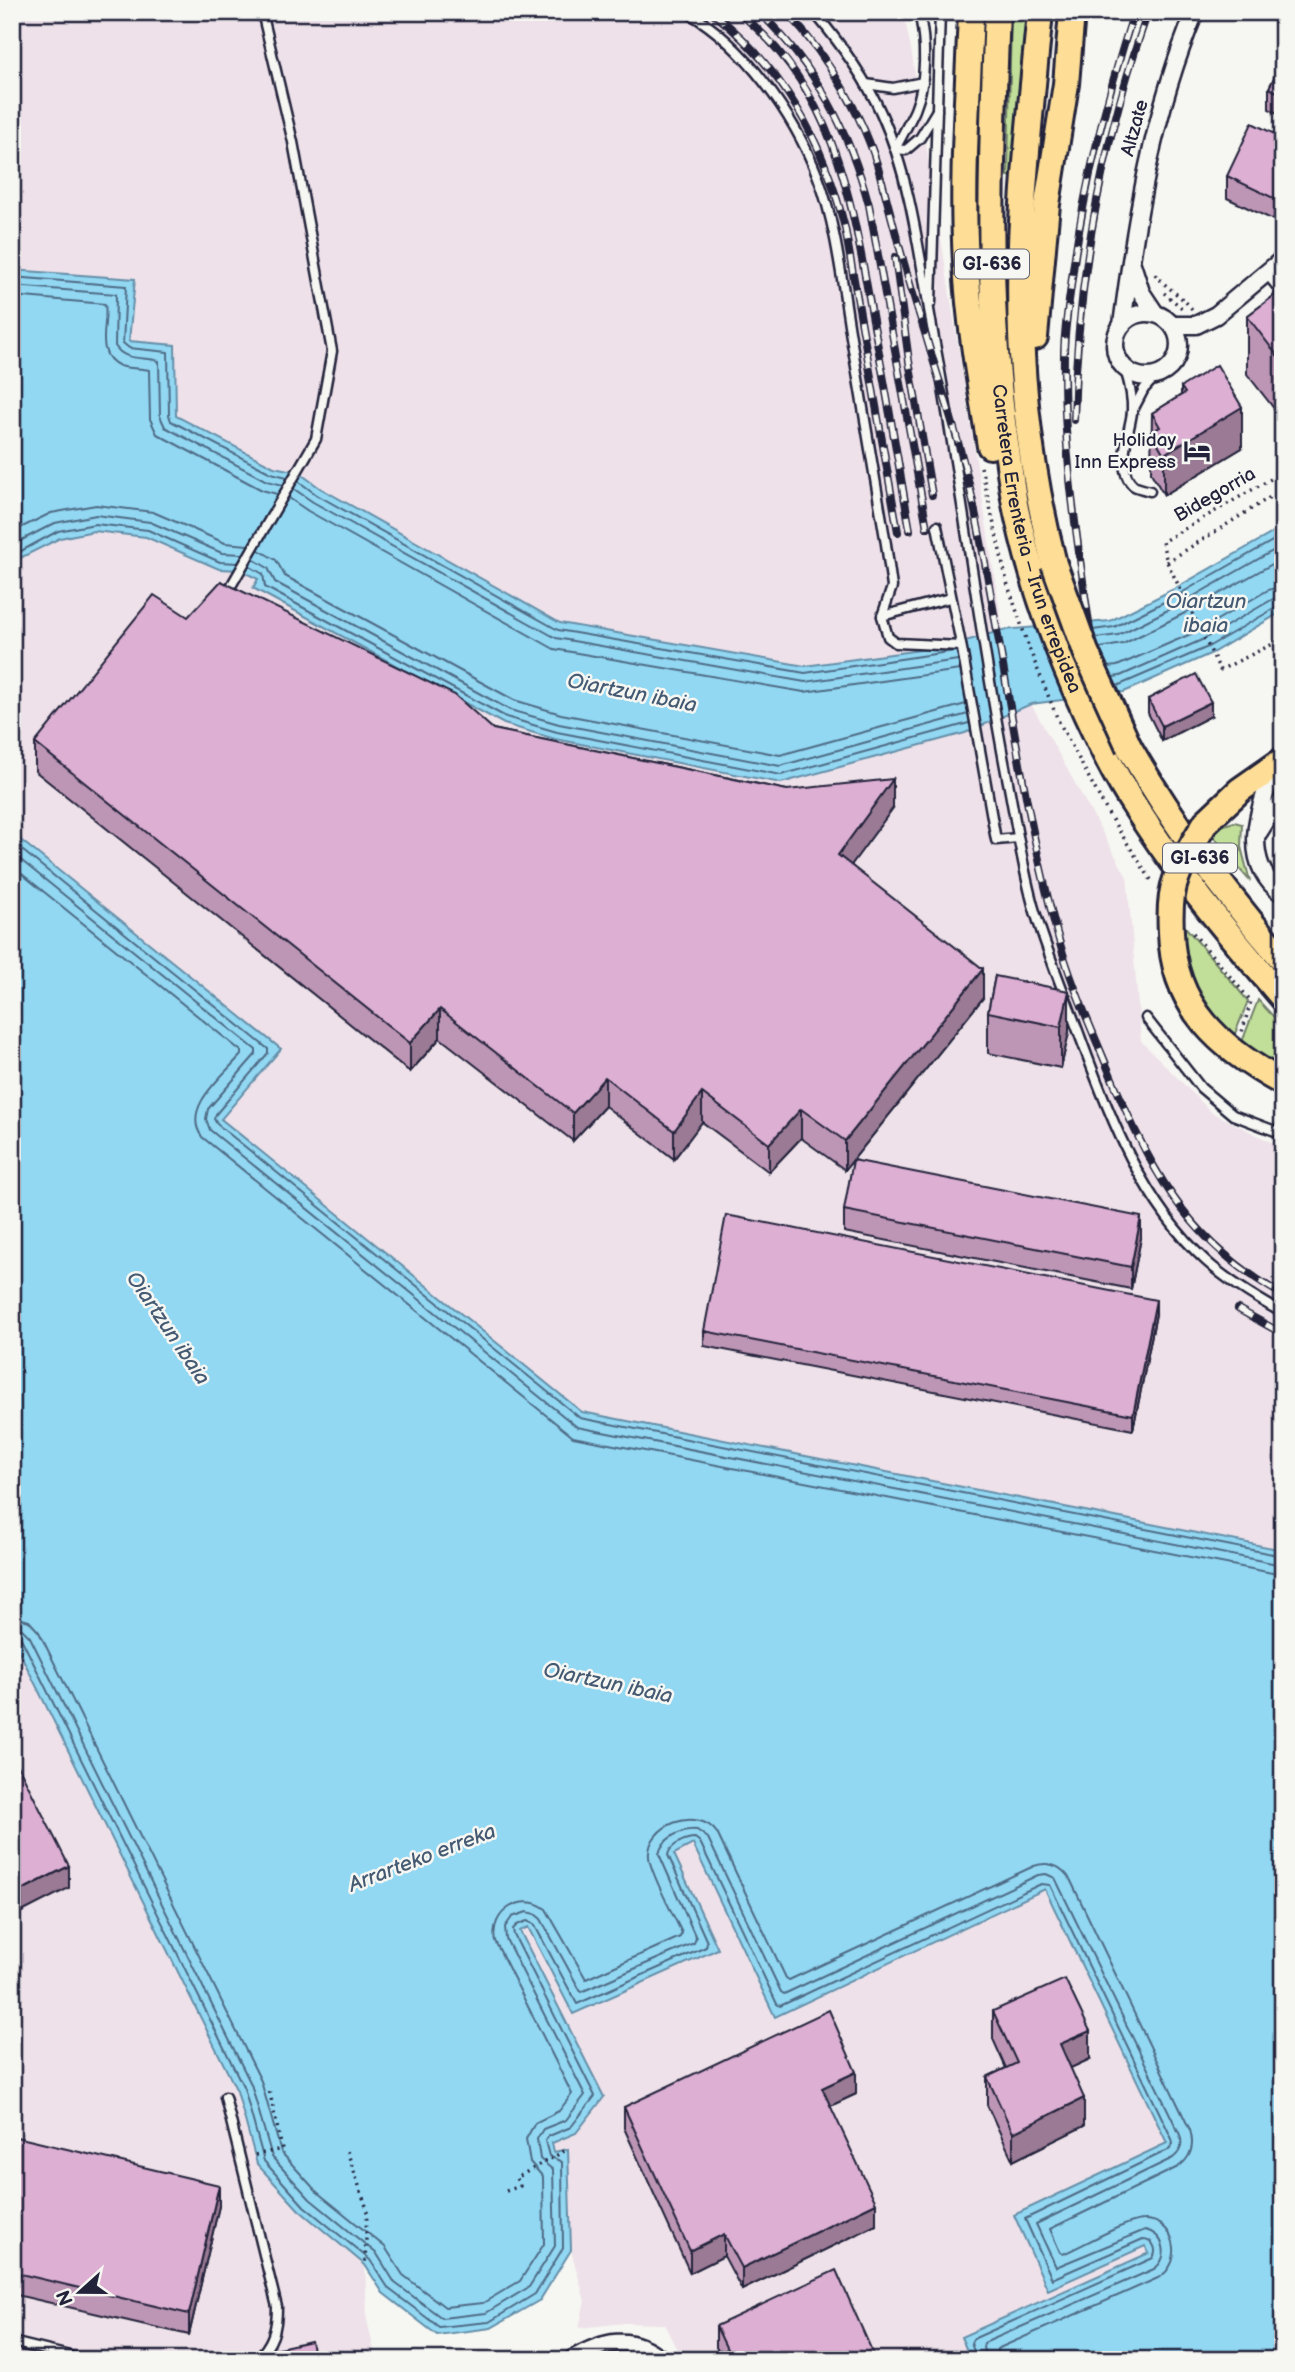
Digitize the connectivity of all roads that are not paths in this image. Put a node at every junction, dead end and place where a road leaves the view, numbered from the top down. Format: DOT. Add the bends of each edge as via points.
graph roads {
  1 [pos="262,12"];
  2 [pos="687,12"];
  3 [pos="814,12"];
  4 [pos="919,12"];
  5 [pos="940,12"];
  6 [pos="971,12"];
  7 [pos="997,12"];
  8 [pos="1040,12"];
  9 [pos="1072,12"];
  10 [pos="1090,12"];
  11 [pos="1195,12"];
  12 [pos="923,82"];
  13 [pos="866,84"];
  14 [pos="1066,84"];
  15 [pos="939,108"];
  16 [pos="895,149"];
  17 [pos="1130,258"];
  18 [pos="1283,259"];
  19 [pos="1266,273"];
  20 [pos="1283,294"];
  21 [pos="1155,313"];
  22 [pos="1196,319"];
  23 [pos="930,320"];
  24 [pos="1122,325"];
  25 [pos="1173,325"];
  26 [pos="1178,356"];
  27 [pos="1125,369"];
  28 [pos="1155,377"];
  29 [pos="1027,410"];
  30 [pos="1132,412"];
  31 [pos="1150,491"];
  32 [pos="1017,515"];
  33 [pos="937,526"];
  34 [pos="225,596"];
  35 [pos="950,598"];
  36 [pos="882,616"];
  37 [pos="962,647"];
  38 [pos="1280,762"];
  39 [pos="1283,800"];
  40 [pos="1018,838"];
  41 [pos="1255,841"];
  42 [pos="1283,894"];
  43 [pos="1281,958"];
  44 [pos="1283,998"];
  45 [pos="1146,1018"];
  46 [pos="1283,1083"];
  47 [pos="1283,1133"];
  48 [pos="1283,1313"];
  49 [pos="225,2097"];
  50 [pos="12,2342"];
  51 [pos="86,2360"];
  52 [pos="256,2360"];
  53 [pos="571,2360"];
  54 [pos="662,2360"];
  1 -- 34 [label="lane" via="293,142 332,351 316,439"];
  2 -- 36 [label="lane" via="732,47 755,72 802,141 818,178 835,245 888,555 892,587"];
  3 -- 13 [label="lane"];
  4 -- 12 [label="lane"];
  5 -- 15 [label="lane"];
  6 -- 32 [label="main road" via="965,261 992,464"];
  7 -- 32 [label="main road, Carretera Errenteria – Irun errepidea / GI-636" via="993,320"];
  8 -- 29 [label="main road, Carretera Errenteria – Irun errepidea / GI-636" via="1021,249"];
  9 -- 14 [label="main road"];
  10 -- 14 [label="main road"];
  11 -- 17 [label="street, Altzate" via="1157,125"];
  12 -- 13 [label="lane" via="893,88"];
  12 -- 16 [label="lane" via="916,108"];
  13 -- 16 [label="lane"];
  14 -- 29 [label="main road" via="1047,204"];
  15 -- 16 [label="lane" via="920,138 906,150"];
  15 -- 23 [label="lane"];
  16 -- 23 [label="lane"];
  17 -- 21 [label="street, Altzate" via="1141,292"];
  17 -- 24 [label="street, Altzate"];
  18 -- 19 [label="street"];
  19 -- 20 [label="lane"];
  19 -- 22 [label="street" via="1216,315"];
  21 -- 24 [label="street" via="1134,315"];
  21 -- 25 [label="street"];
  22 -- 25 [label="street"];
  22 -- 26 [label="street"];
  23 -- 40 [label="lane"];
  24 -- 27 [label="street" via="1115,350"];
  25 -- 26 [label="street" via="1180,345"];
  26 -- 28 [label="street" via="1173,366"];
  27 -- 28 [label="street" via="1144,378"];
  27 -- 30 [label="lane"];
  28 -- 30 [label="lane"];
  29 -- 43 [label="main road, Carretera Errenteria – Irun errepidea / GI-636, bridge" via="1041,511 1054,564 1086,652 1129,747 1210,872"];
  30 -- 31 [label="lane" via="1124,456 1127,473 1134,486"];
  32 -- 44 [label="main road, Carretera Errenteria – Irun errepidea / GI-636" via="1062,662 1107,759 1190,887"];
  33 -- 35 [label="lane"];
  35 -- 36 [label="lane"];
  35 -- 37 [label="lane"];
  36 -- 37 [label="lane" via="888,637 897,643"];
  37 -- 40 [label="lane" via="996,840"];
  38 -- 41 [label="street" via="1262,802"];
  38 -- 46 [label="main road, bridge" via="1206,822 1175,881 1170,912 1171,947 1188,1001 1221,1042"];
  39 -- 41 [label="street"];
  40 -- 48 [label="lane" via="1033,906 1090,1062 1120,1136 1151,1195 1206,1261"];
  41 -- 42 [label="street" via="1262,871"];
  45 -- 47 [label="lane" via="1217,1102 1233,1115"];
  49 -- 52 [label="lane" via="277,2307 273,2338"];
  50 -- 51 [label="lane"];
  53 -- 54 [label="street" via="606,2343 625,2342"];
}
